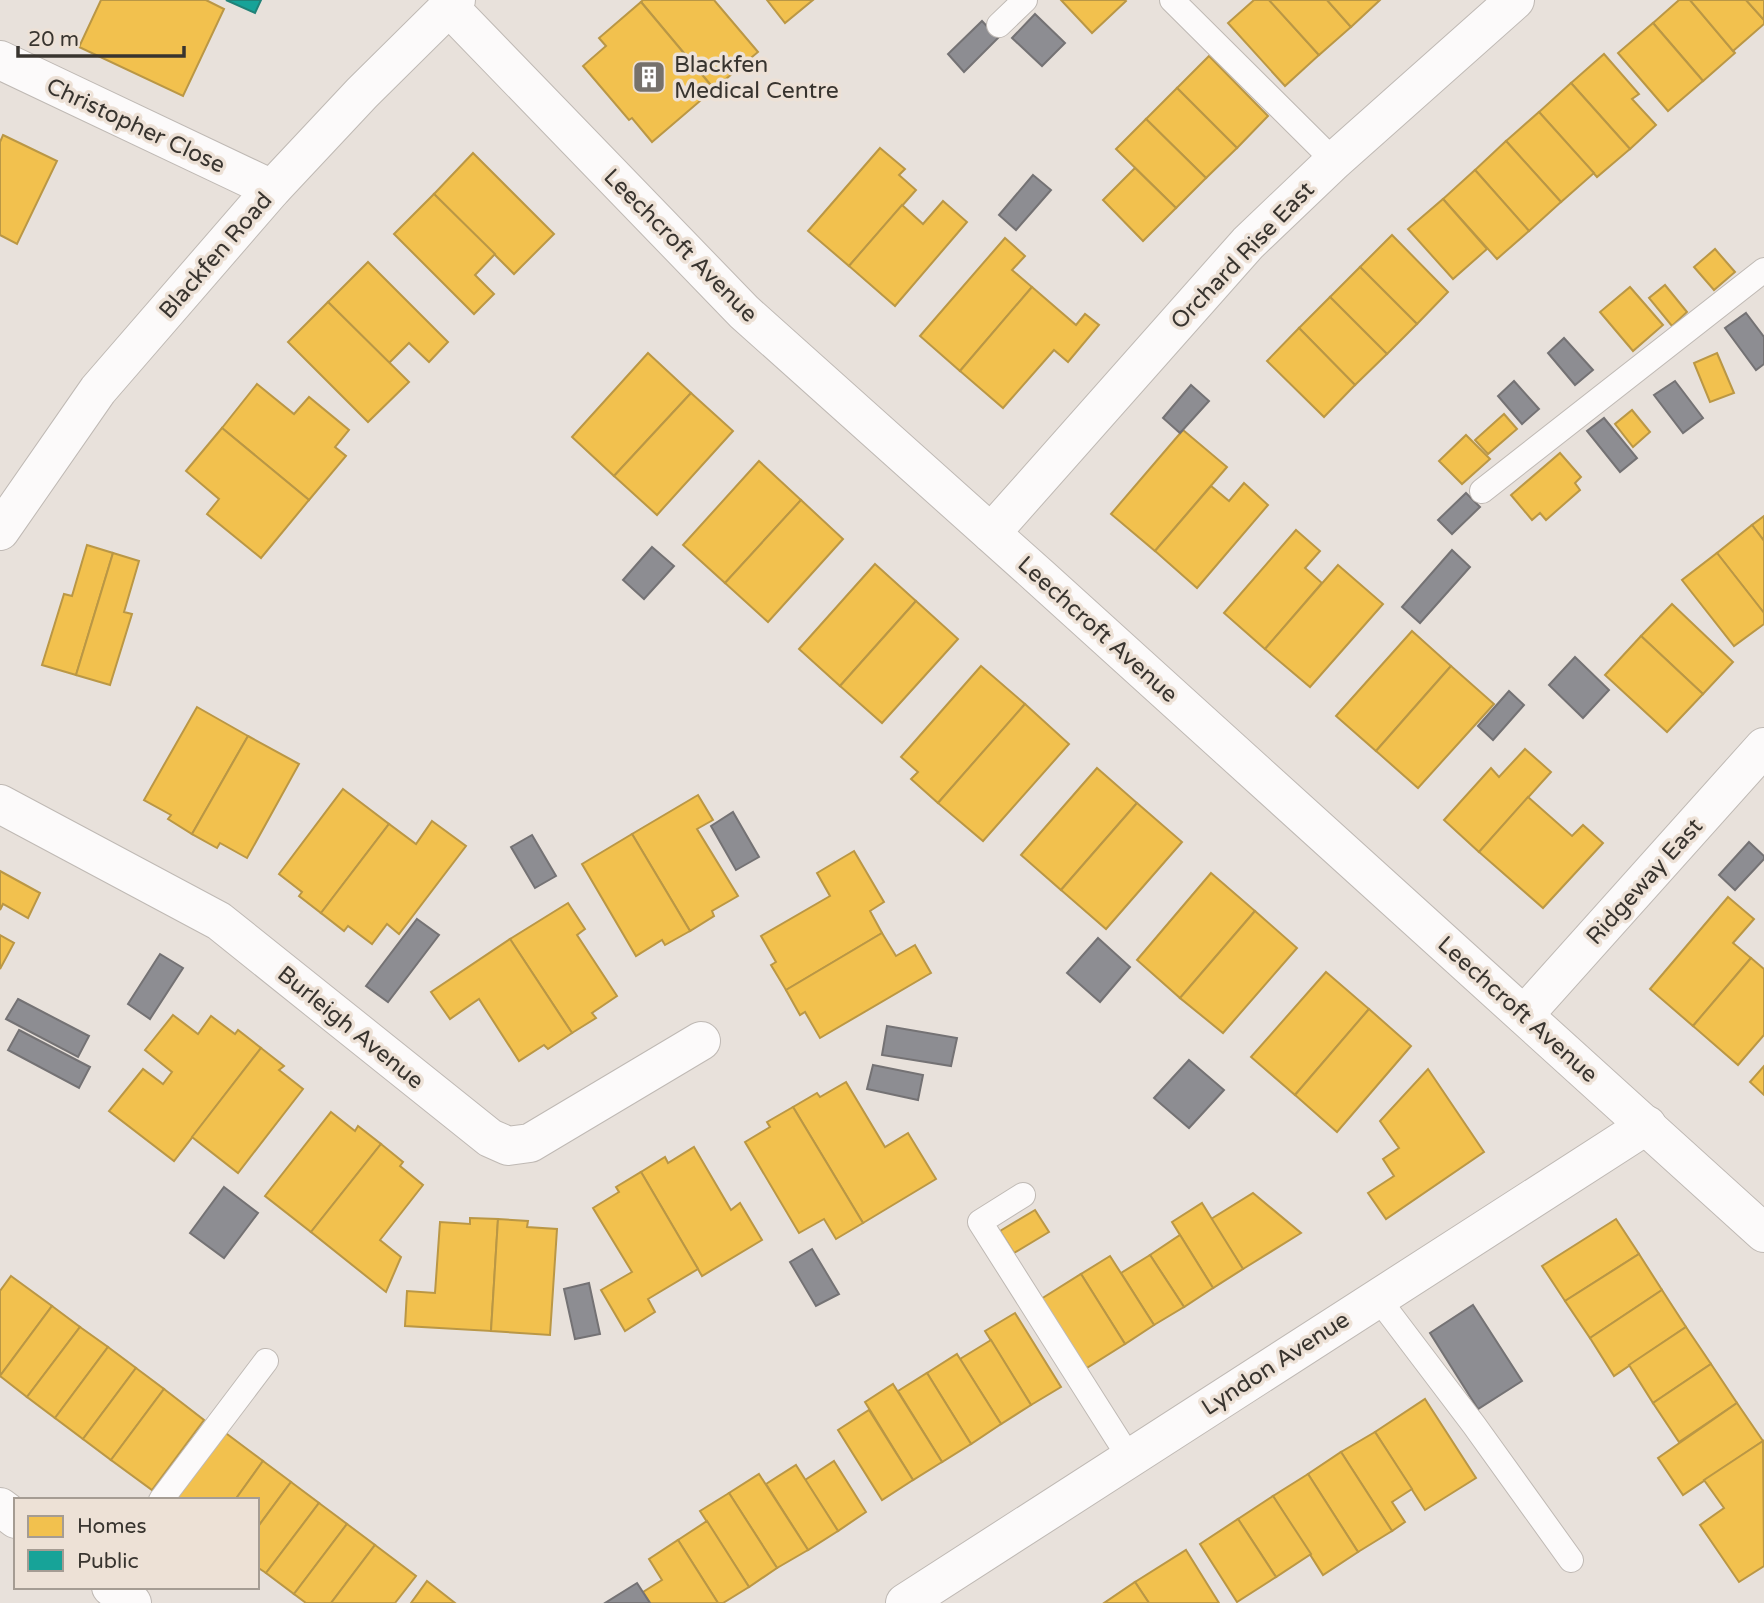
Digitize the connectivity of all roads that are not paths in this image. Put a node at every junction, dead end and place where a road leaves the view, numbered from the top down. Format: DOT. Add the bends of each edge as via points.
graph roads {
  1 [pos="1026,0"];
  2 [pos="1171,0"];
  3 [pos="1515,0"];
  4 [pos="453,3"];
  5 [pos="999,25"];
  6 [pos="0,60"];
  7 [pos="1334,161"];
  8 [pos="272,189"];
  9 [pos="1764,270"];
  10 [pos="1482,491"];
  11 [pos="0,531"];
  12 [pos="992,533"];
  13 [pos="1764,747"];
  14 [pos="0,804"];
  15 [pos="1524,1015"];
  16 [pos="701,1041"];
  17 [pos="1647,1125"];
  18 [pos="1023,1195"];
  19 [pos="1764,1233"];
  20 [pos="1377,1297"];
  21 [pos="266,1361"];
  22 [pos="1129,1457"];
  23 [pos="163,1498"];
  24 [pos="1571,1560"];
  25 [pos="114,1589"];
  26 [pos="132,1603"];
  27 [pos="906,1603"];
  1 -- 5 [label="lane"];
  2 -- 7 [label="lane"];
  3 -- 7 [label="street, Orchard Rise East"];
  4 -- 8 [label="street, Blackfen Road"];
  4 -- 12 [label="street, Leechcroft Avenue" via="744,312"];
  6 -- 8 [label="street, Christopher Close"];
  7 -- 12 [label="street, Orchard Rise East" via="1248,243"];
  8 -- 11 [label="street, Blackfen Road" via="98,390"];
  9 -- 10 [label="lane"];
  12 -- 15 [label="street, Leechcroft Avenue"];
  13 -- 15 [label="street, Ridgeway East"];
  14 -- 16 [label="street, Burleigh Avenue" via="219,921 490,1138 508,1146 530,1143"];
  15 -- 17 [label="street, Leechcroft Avenue"];
  17 -- 19 [label="street, Leechcroft Avenue"];
  17 -- 20 [label="street, Lyndon Avenue"];
  18 -- 22 [label="lane" via="980,1222"];
  20 -- 22 [label="street, Lyndon Avenue"];
  20 -- 24 [label="lane"];
  21 -- 23 [label="lane"];
  22 -- 27 [label="street, Lyndon Avenue"];
  25 -- 26 [label="street"];
}
